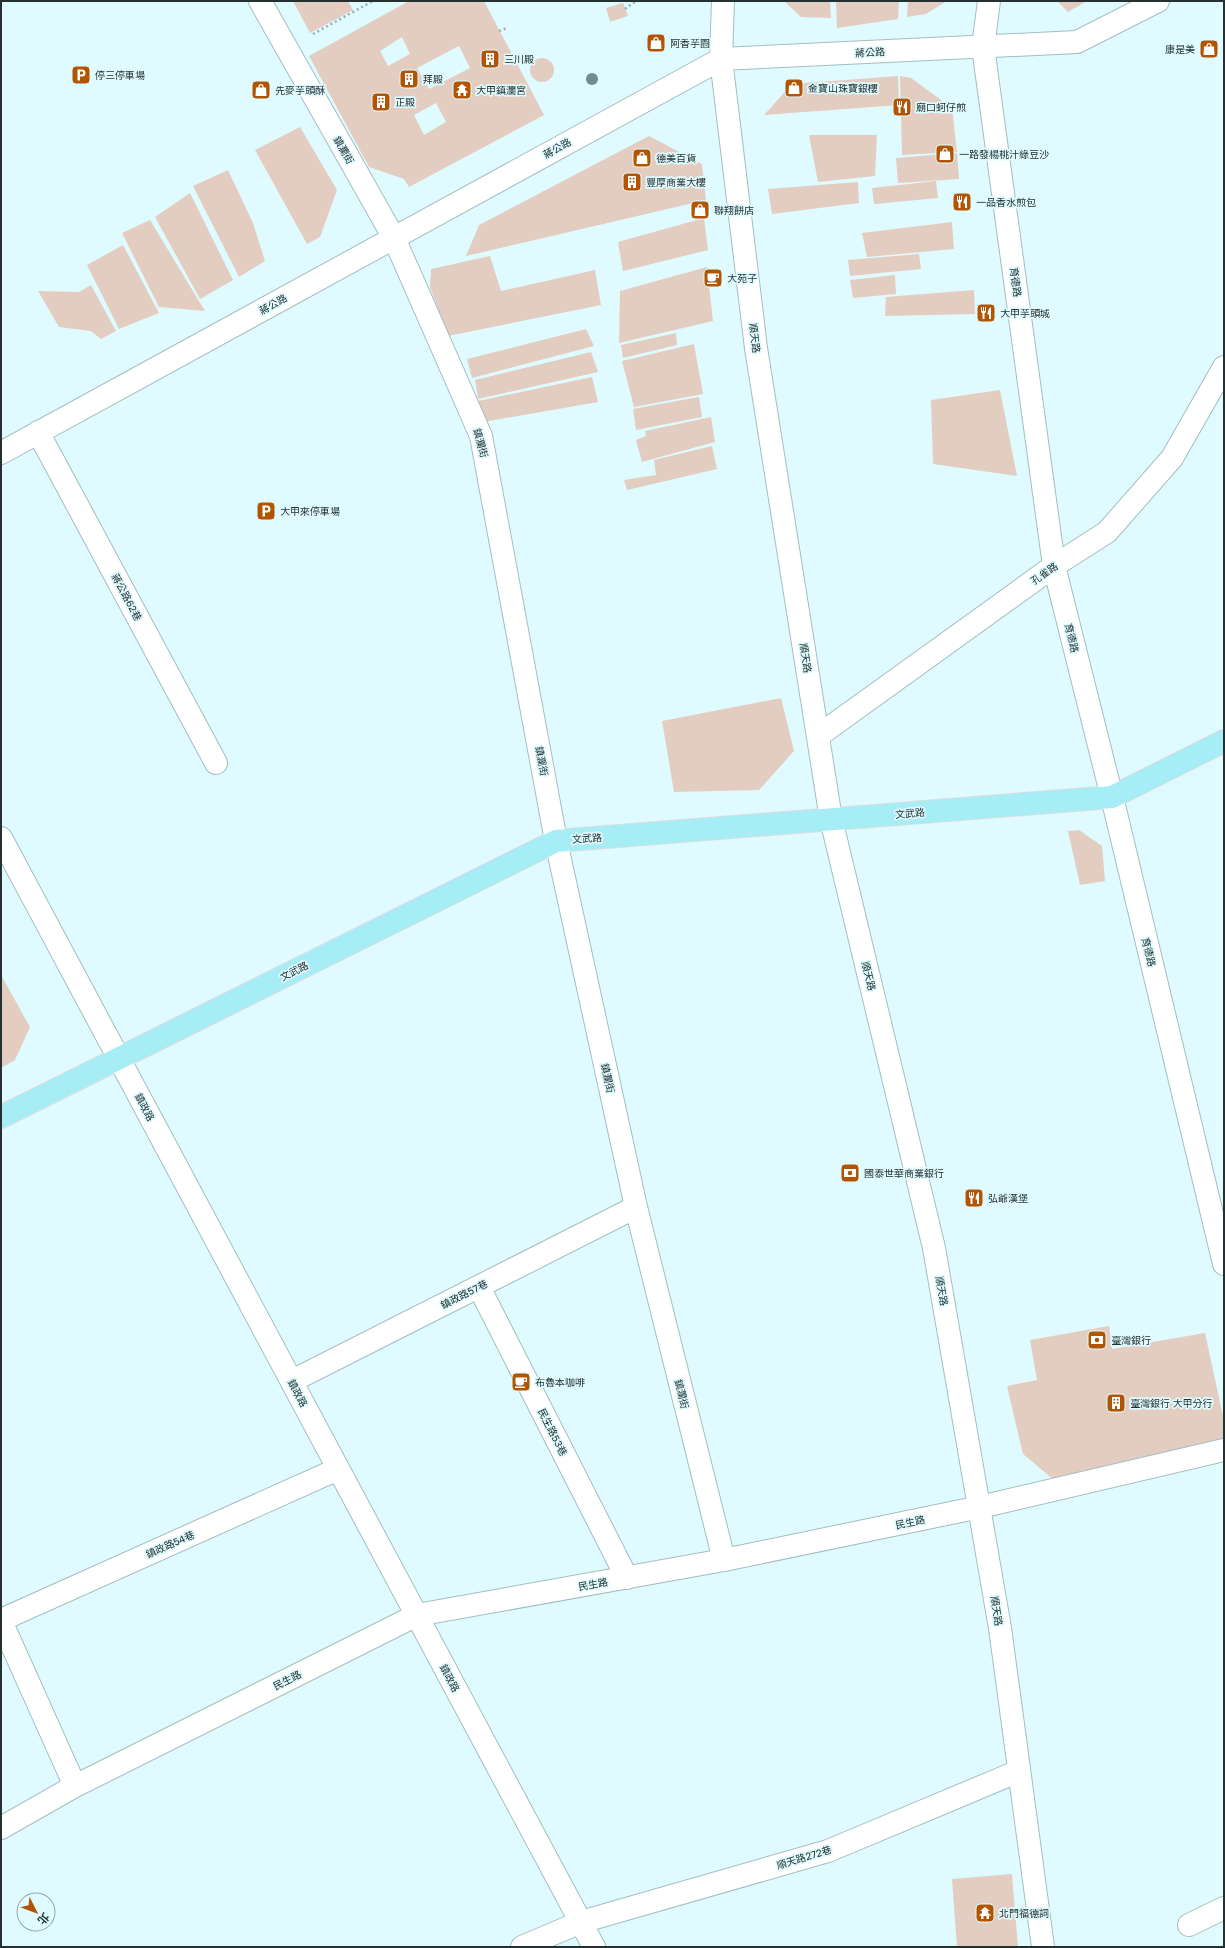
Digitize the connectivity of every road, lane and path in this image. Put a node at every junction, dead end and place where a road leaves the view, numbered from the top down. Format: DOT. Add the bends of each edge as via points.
graph roads {
  1 [pos="260,1"];
  2 [pos="373,1"];
  3 [pos="636,1"];
  4 [pos="724,1"];
  5 [pos="989,1"];
  6 [pos="1158,1"];
  7 [pos="625,9"];
  8 [pos="507,28"];
  9 [pos="499,31"];
  10 [pos="983,47"];
  11 [pos="286,49"];
  12 [pos="721,59"];
  13 [pos="394,238"];
  14 [pos="1224,367"];
  15 [pos="38,432"];
  16 [pos="1,452"];
  17 [pos="1054,566"];
  18 [pos="818,736"];
  19 [pos="1224,741"];
  20 [pos="216,763"];
  21 [pos="1112,797"];
  22 [pos="831,819"];
  23 [pos="1,838"];
  24 [pos="556,841"];
  25 [pos="119,1059"];
  26 [pos="1,1117"];
  27 [pos="636,1207"];
  28 [pos="1224,1264"];
  29 [pos="479,1287"];
  30 [pos="292,1381"];
  31 [pos="1224,1450"];
  32 [pos="338,1468"];
  33 [pos="980,1507"];
  34 [pos="724,1560"];
  35 [pos="627,1578"];
  36 [pos="417,1616"];
  37 [pos="1,1620"];
  38 [pos="1019,1771"];
  39 [pos="75,1786"];
  40 [pos="1,1828"];
  41 [pos="1224,1908"];
  42 [pos="581,1922"];
  43 [pos="1189,1925"];
  44 [pos="522,1947"];
  45 [pos="594,1947"];
  46 [pos="1043,1947"];
  1 -- 11 [label="street, 鎮瀾街"];
  2 -- 11 [label="path"];
  3 -- 7 [label="path"];
  4 -- 12 [label="street, 順天路"];
  5 -- 10 [label="street, 育德路"];
  6 -- 10 [label="street, 蔣公路" via="1077,42"];
  8 -- 9 [label="path"];
  10 -- 12 [label="street, 蔣公路"];
  10 -- 17 [label="street, 育德路"];
  11 -- 13 [label="street, 鎮瀾街"];
  12 -- 13 [label="street, 蔣公路"];
  12 -- 18 [label="street, 順天路" via="756,348"];
  13 -- 15 [label="street, 蔣公路"];
  13 -- 24 [label="street, 鎮瀾街" via="481,436"];
  14 -- 17 [label="street, 孔雀路" via="1172,458 1107,532"];
  15 -- 16 [label="street, 蔣公路"];
  15 -- 20 [label="street, 蔣公路62巷"];
  17 -- 18 [label="street, 孔雀路"];
  17 -- 21 [label="street, 育德路"];
  18 -- 22 [label="street, 順天路"];
  19 -- 21 [label="main road, 文武路"];
  21 -- 22 [label="main road, 文武路"];
  21 -- 28 [label="street, 育德路"];
  22 -- 24 [label="main road, 文武路"];
  22 -- 33 [label="street, 順天路" via="934,1248"];
  23 -- 25 [label="street, 鎮政路"];
  24 -- 25 [label="main road, 文武路"];
  24 -- 27 [label="street, 鎮瀾街"];
  25 -- 26 [label="main road, 文武路"];
  25 -- 30 [label="street, 鎮政路"];
  27 -- 29 [label="street, 鎮政路57巷"];
  27 -- 34 [label="street, 鎮瀾街"];
  29 -- 30 [label="street, 鎮政路57巷"];
  29 -- 35 [label="street, 民生路53巷"];
  30 -- 32 [label="street, 鎮政路"];
  31 -- 33 [label="street, 民生路"];
  32 -- 36 [label="street, 鎮政路"];
  32 -- 37 [label="street, 鎮政路54巷"];
  33 -- 34 [label="street, 民生路"];
  33 -- 38 [label="street, 順天路" via="1000,1628"];
  34 -- 35 [label="street, 民生路"];
  35 -- 36 [label="street, 民生路"];
  36 -- 39 [label="street, 民生路"];
  36 -- 42 [label="street, 鎮政路"];
  37 -- 39 [label="street"];
  38 -- 42 [label="street, 順天路272巷" via="828,1851"];
  38 -- 46 [label="street, 順天路"];
  39 -- 40 [label="street, 民生路"];
  41 -- 43 [label="street"];
  42 -- 44 [label="street, 順天路272巷"];
  42 -- 45 [label="street, 鎮政路"];
}
